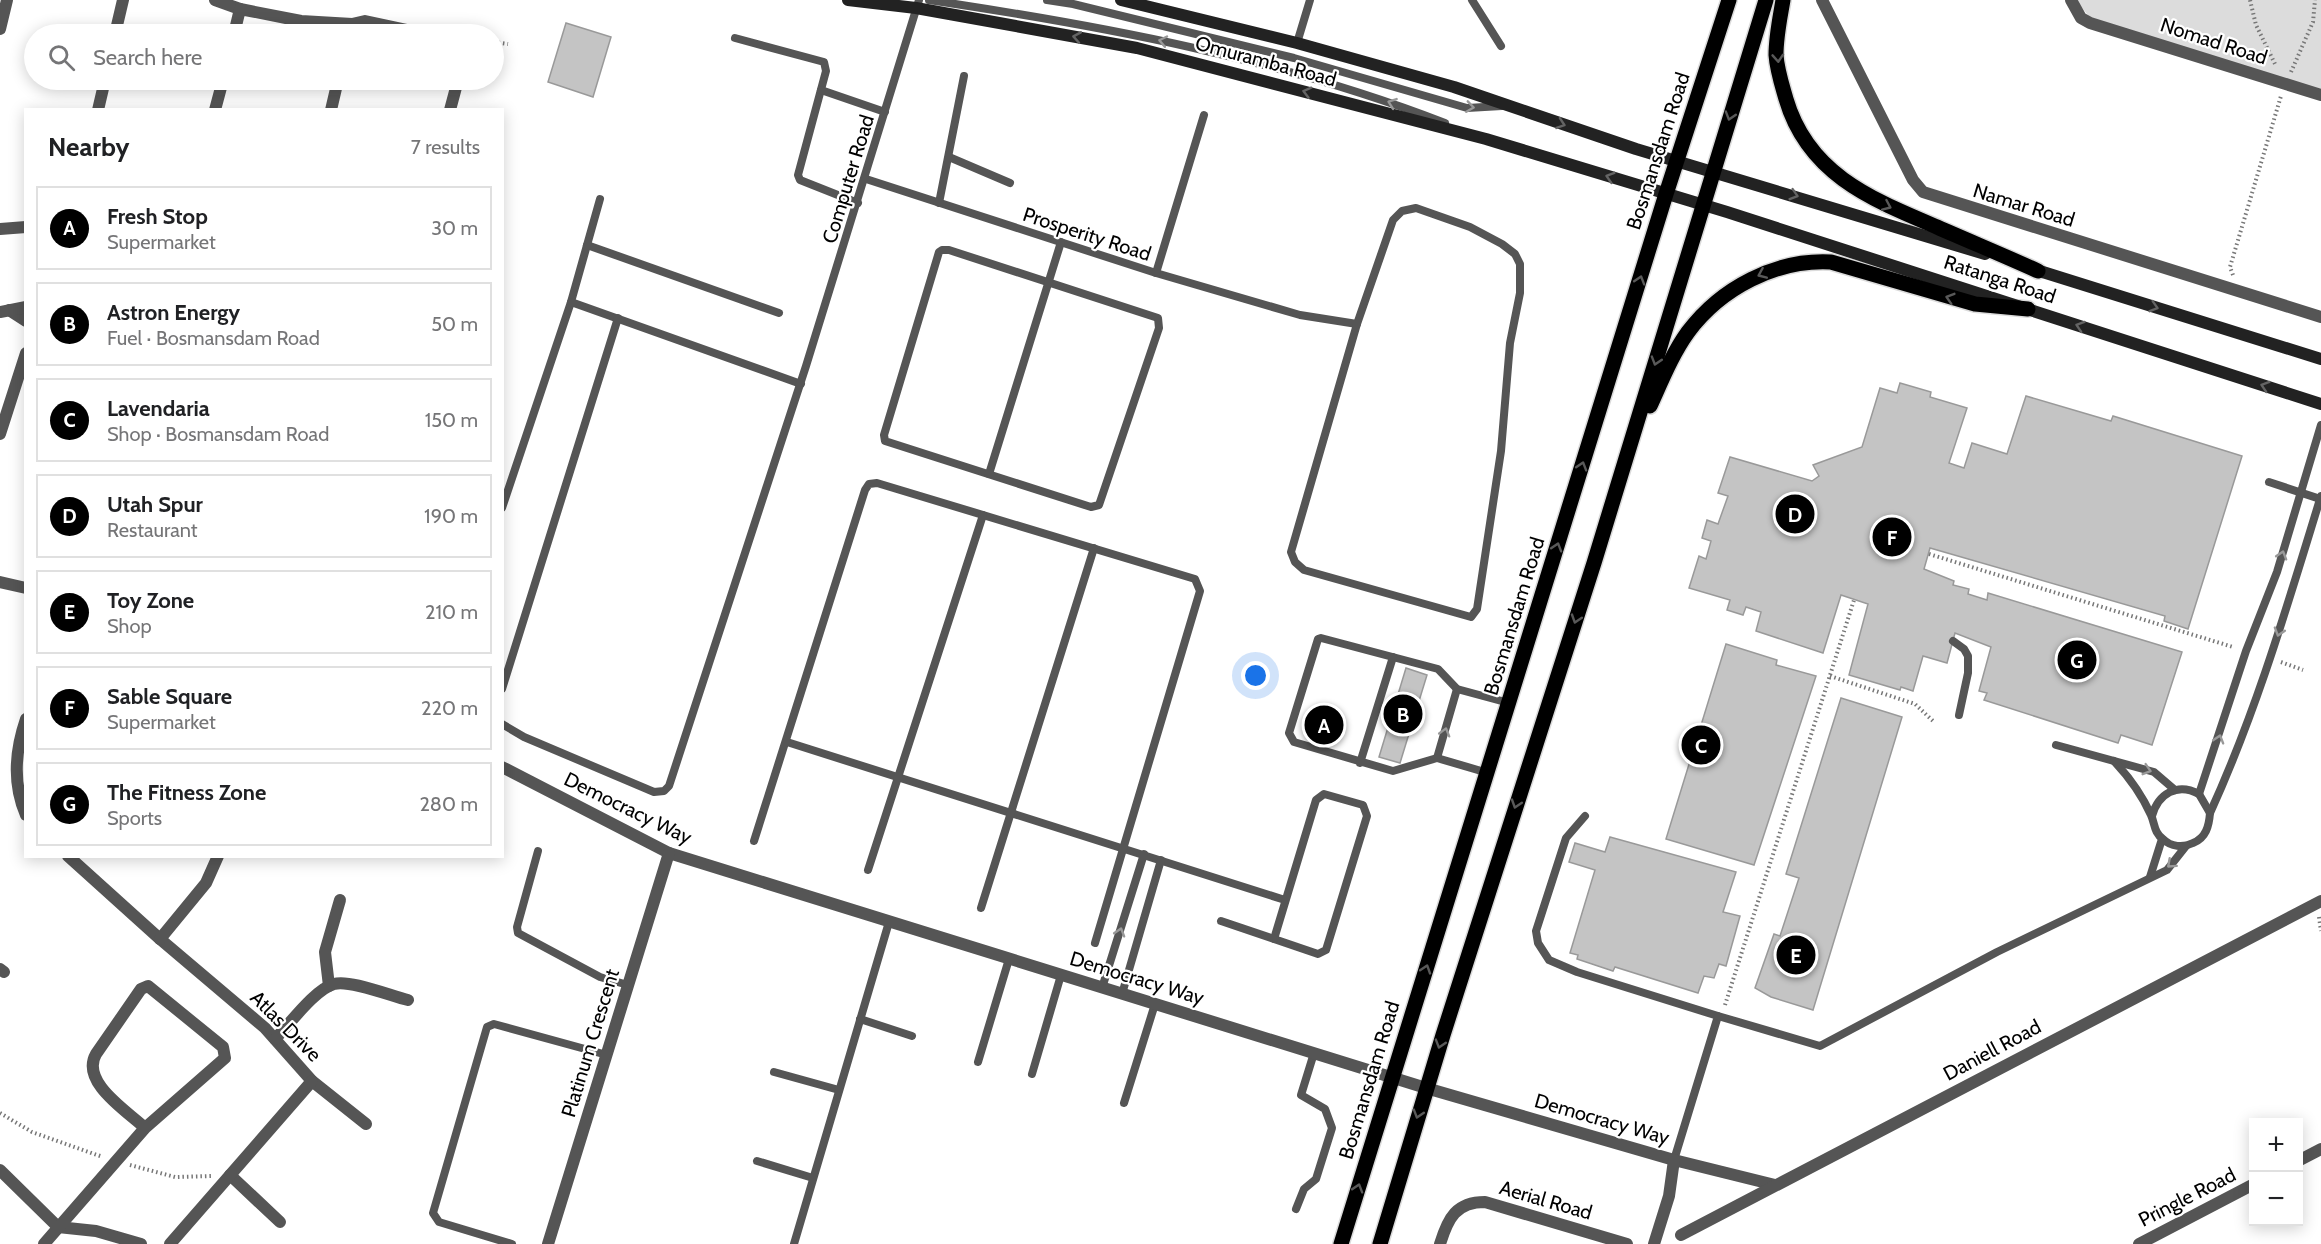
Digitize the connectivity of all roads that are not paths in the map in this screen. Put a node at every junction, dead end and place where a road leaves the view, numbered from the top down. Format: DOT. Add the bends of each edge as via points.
graph roads {
  1 [pos="7,0"];
  2 [pos="123,0"];
  3 [pos="214,0"];
  4 [pos="848,0"];
  5 [pos="929,0"];
  6 [pos="1047,0"];
  7 [pos="1121,0"];
  8 [pos="1310,0"];
  9 [pos="1472,0"];
  10 [pos="1729,0"];
  11 [pos="1766,0"];
  12 [pos="1783,0"];
  13 [pos="1822,0"];
  14 [pos="2071,0"];
  15 [pos="918,4"];
  16 [pos="240,9"];
  17 [pos="117,24"];
  18 [pos="236,24"];
  19 [pos="320,24"];
  20 [pos="359,24"];
  21 [pos="378,24"];
  22 [pos="0,29"];
  23 [pos="735,38"];
  24 [pos="1297,42"];
  25 [pos="1502,46"];
  26 [pos="964,76"];
  27 [pos="103,90"];
  28 [pos="220,90"];
  29 [pos="336,90"];
  30 [pos="455,90"];
  31 [pos="820,90"];
  32 [pos="2321,95"];
  33 [pos="1506,105"];
  34 [pos="98,108"];
  35 [pos="216,108"];
  36 [pos="331,108"];
  37 [pos="451,108"];
  38 [pos="885,112"];
  39 [pos="1204,115"];
  40 [pos="1486,139"];
  41 [pos="949,157"];
  42 [pos="1677,160"];
  43 [pos="1714,171"];
  44 [pos="866,179"];
  45 [pos="1010,183"];
  46 [pos="1666,194"];
  47 [pos="600,199"];
  48 [pos="858,202"];
  49 [pos="939,203"];
  50 [pos="1704,205"];
  51 [pos="24,226"];
  52 [pos="0,229"];
  53 [pos="1061,242"];
  54 [pos="587,245"];
  55 [pos="2038,270"];
  56 [pos="1156,273"];
  57 [pos="1048,282"];
  58 [pos="571,302"];
  59 [pos="24,307"];
  60 [pos="2028,309"];
  61 [pos="5,311"];
  62 [pos="779,313"];
  63 [pos="2321,317"];
  64 [pos="618,318"];
  65 [pos="24,320"];
  66 [pos="1357,324"];
  67 [pos="24,359"];
  68 [pos="2321,359"];
  69 [pos="801,384"];
  70 [pos="2321,404"];
  71 [pos="2321,425"];
  72 [pos="0,434"];
  73 [pos="1628,449"];
  74 [pos="988,474"];
  75 [pos="2269,482"];
  76 [pos="2302,493"];
  77 [pos="2320,497"];
  78 [pos="504,502"];
  79 [pos="983,515"];
  80 [pos="1094,548"];
  81 [pos="0,582"];
  82 [pos="24,588"];
  83 [pos="1953,641"];
  84 [pos="1393,657"];
  85 [pos="504,683"];
  86 [pos="1457,689"];
  87 [pos="1509,703"];
  88 [pos="1959,715"];
  89 [pos="504,725"];
  90 [pos="24,727"];
  91 [pos="787,742"];
  92 [pos="2056,745"];
  93 [pos="1437,758"];
  94 [pos="2114,761"];
  95 [pos="1360,763"];
  96 [pos="504,768"];
  97 [pos="1488,773"];
  98 [pos="898,777"];
  99 [pos="2175,790"];
  100 [pos="2199,794"];
  101 [pos="24,809"];
  102 [pos="1012,813"];
  103 [pos="2210,813"];
  104 [pos="1585,816"];
  105 [pos="2152,816"];
  106 [pos="2162,839"];
  107 [pos="754,841"];
  108 [pos="2186,846"];
  109 [pos="1121,847"];
  110 [pos="538,851"];
  111 [pos="669,853"];
  112 [pos="1144,854"];
  113 [pos="70,858"];
  114 [pos="217,858"];
  115 [pos="1161,860"];
  116 [pos="868,870"];
  117 [pos="2150,877"];
  118 [pos="340,900"];
  119 [pos="1285,900"];
  120 [pos="2321,901"];
  121 [pos="981,908"];
  122 [pos="1221,921"];
  123 [pos="889,922"];
  124 [pos="160,939"];
  125 [pos="1274,939"];
  126 [pos="1095,943"];
  127 [pos="1009,959"];
  128 [pos="1061,975"];
  129 [pos="628,985"];
  130 [pos="329,986"];
  131 [pos="1102,988"];
  132 [pos="1122,994"];
  133 [pos="408,1000"];
  134 [pos="1155,1004"];
  135 [pos="1718,1016"];
  136 [pos="860,1019"];
  137 [pos="912,1036"];
  138 [pos="275,1039"];
  139 [pos="1314,1053"];
  140 [pos="607,1055"];
  141 [pos="978,1062"];
  142 [pos="774,1072"];
  143 [pos="1032,1074"];
  144 [pos="1392,1077"];
  145 [pos="312,1081"];
  146 [pos="1426,1088"];
  147 [pos="839,1090"];
  148 [pos="1124,1103"];
  149 [pos="366,1124"];
  150 [pos="145,1128"];
  151 [pos="2321,1149"];
  152 [pos="2303,1158"];
  153 [pos="1674,1160"];
  154 [pos="756,1161"];
  155 [pos="1,1173"];
  156 [pos="230,1175"];
  157 [pos="813,1178"];
  158 [pos="1775,1185"];
  159 [pos="2249,1186"];
  160 [pos="1296,1209"];
  161 [pos="280,1222"];
  162 [pos="58,1227"];
  163 [pos="1682,1235"];
  164 [pos="44,1244"];
  165 [pos="141,1244"];
  166 [pos="170,1244"];
  167 [pos="512,1244"];
  168 [pos="548,1244"];
  169 [pos="794,1244"];
  170 [pos="1341,1244"];
  171 [pos="1380,1244"];
  172 [pos="1440,1244"];
  173 [pos="1627,1244"];
  174 [pos="1654,1244"];
  175 [pos="2139,1244"];
  1 -- 22 [label="street"];
  2 -- 17 [label="street"];
  3 -- 16 [label="street"];
  4 -- 15 [label="main road, Omuramba Road"];
  40 -- 5 [label="lane, one-way" via="1386,100 1189,47 1074,22"];
  6 -- 33 [label="lane, one-way" via="1294,58 1467,108"];
  7 -- 24 [label="main road, Omuramba Road"];
  8 -- 24 [label="lane"];
  9 -- 25 [label="lane"];
  10 -- 42 [label="main road, Bosmansdam Road"];
  11 -- 43 [label="main road, one-way"];
  12 -- 55 [label="main road, one-way" via="1776,56 1780,80 1803,139 1829,169 1880,203"];
  13 -- 63 [label="street, Namar Road" via="1913,180 1925,193"];
  14 -- 32 [label="street, Nomad Road" via="2081,18 2090,23"];
  15 -- 38 [label="lane, Computer Road"];
  40 -- 15 [label="main road, Omuramba Road, one-way" via="1137,48"];
  16 -- 18 [label="street"];
  16 -- 19 [label="street"];
  20 -- 21 [label="street"];
  23 -- 31 [label="lane" via="821,61 826,71"];
  24 -- 33 [label="main road, Omuramba Road"];
  26 -- 41 [label="lane"];
  27 -- 34 [label="street"];
  28 -- 35 [label="street"];
  29 -- 36 [label="street"];
  30 -- 37 [label="street"];
  31 -- 38 [label="lane"];
  31 -- 48 [label="lane" via="798,175 800,180"];
  33 -- 42 [label="main road, Omuramba Road, one-way"];
  38 -- 44 [label="lane, Computer Road"];
  39 -- 56 [label="lane"];
  46 -- 40 [label="main road, Omuramba Road, one-way"];
  41 -- 45 [label="lane"];
  41 -- 49 [label="lane"];
  42 -- 43 [label="main road, Ratanga Road"];
  42 -- 46 [label="main road, Bosmansdam Road"];
  43 -- 50 [label="main road"];
  43 -- 55 [label="main road, Ratanga Road, one-way"];
  44 -- 48 [label="lane, Computer Road"];
  44 -- 49 [label="lane, Prosperity Road"];
  46 -- 50 [label="main road, Ratanga Road"];
  87 -- 46 [label="main road, Bosmansdam Road, one-way"];
  47 -- 54 [label="lane"];
  48 -- 69 [label="lane, Computer Road"];
  49 -- 53 [label="lane, Prosperity Road"];
  50 -- 60 [label="main road, Ratanga Road"];
  50 -- 73 [label="main road, one-way"];
  51 -- 52 [label="street"];
  53 -- 56 [label="lane, Prosperity Road"];
  53 -- 57 [label="lane"];
  54 -- 58 [label="lane"];
  54 -- 62 [label="lane"];
  55 -- 68 [label="main road, Ratanga Road, one-way"];
  56 -- 66 [label="lane, Prosperity Road" via="1300,315"];
  57 -- 74 [label="lane"];
  57 -- 74 [label="lane" via="949,250 939,252 884,437 888,443"];
  57 -- 74 [label="lane" via="1151,314 1158,318 1159,328 1099,505 1091,507"];
  58 -- 64 [label="lane"];
  58 -- 78 [label="lane"];
  59 -- 61 [label="street"];
  70 -- 60 [label="main road, Ratanga Road, one-way"];
  60 -- 73 [label="main road, one-way" via="1957,300 1831,262 1804,263 1760,274 1708,309 1688,333"];
  61 -- 65 [label="street"];
  64 -- 69 [label="lane"];
  64 -- 85 [label="lane"];
  66 -- 66 [label="lane" via="1393,220 1408,209 1424,210 1470,226 1502,244 1520,264 1501,451 1477,609 1471,617 1304,570 1293,557 1292,544"];
  67 -- 72 [label="street"];
  69 -- 89 [label="lane, Computer Road" via="669,786 654,792"];
  71 -- 76 [label="lane"];
  73 -- 146 [label="main road, one-way"];
  75 -- 76 [label="lane"];
  76 -- 77 [label="lane"];
  100 -- 76 [label="lane, one-way"];
  77 -- 103 [label="lane, one-way" via="2271,659"];
  79 -- 80 [label="lane"];
  79 -- 91 [label="lane" via="877,483 868,484"];
  79 -- 98 [label="lane"];
  80 -- 102 [label="lane"];
  80 -- 109 [label="lane" via="1195,579 1200,591"];
  81 -- 82 [label="street"];
  83 -- 88 [label="lane" via="1964,649 1968,662"];
  84 -- 86 [label="lane" via="1438,669"];
  84 -- 95 [label="lane"];
  84 -- 95 [label="lane" via="1321,638 1316,641 1289,736 1294,742"];
  86 -- 87 [label="lane"];
  93 -- 86 [label="lane, one-way"];
  87 -- 97 [label="main road, Bosmansdam Road"];
  90 -- 101 [label="street" via="15,768"];
  91 -- 98 [label="lane"];
  91 -- 107 [label="lane"];
  92 -- 94 [label="lane"];
  93 -- 95 [label="lane" via="1399,771"];
  93 -- 97 [label="lane"];
  94 -- 99 [label="lane, one-way" via="2154,771"];
  94 -- 105 [label="lane" via="2129,777"];
  96 -- 111 [label="street, Democracy Way"];
  144 -- 97 [label="main road, Bosmansdam Road, one-way"];
  98 -- 102 [label="lane"];
  98 -- 116 [label="lane"];
  99 -- 100 [label="lane"];
  99 -- 105 [label="lane" via="2163,794"];
  100 -- 103 [label="lane"];
  102 -- 109 [label="lane"];
  102 -- 121 [label="lane"];
  103 -- 108 [label="lane" via="2205,833"];
  104 -- 135 [label="lane" via="1566,838 1536,930 1543,951 1549,960 1576,972"];
  105 -- 106 [label="lane" via="2154,829"];
  106 -- 108 [label="lane"];
  106 -- 117 [label="lane"];
  108 -- 117 [label="lane, one-way" via="2167,870"];
  109 -- 112 [label="lane"];
  109 -- 126 [label="lane"];
  110 -- 129 [label="lane" via="518,933 600,977"];
  111 -- 123 [label="street, Democracy Way"];
  111 -- 129 [label="street, Platinum Crescent"];
  112 -- 115 [label="lane"];
  131 -- 112 [label="lane, one-way"];
  113 -- 124 [label="street, Atlas Drive"];
  114 -- 124 [label="street" via="206,883"];
  115 -- 119 [label="lane"];
  115 -- 132 [label="lane"];
  117 -- 135 [label="lane" via="1820,1046"];
  118 -- 130 [label="street" via="325,952"];
  119 -- 125 [label="lane"];
  119 -- 125 [label="lane" via="1317,797 1324,794 1363,805 1367,816 1326,950 1318,954"];
  120 -- 158 [label="street, Daniell Road"];
  122 -- 125 [label="lane"];
  123 -- 127 [label="street, Democracy Way"];
  123 -- 136 [label="lane"];
  124 -- 138 [label="street, Atlas Drive"];
  127 -- 128 [label="street, Democracy Way"];
  127 -- 141 [label="lane"];
  128 -- 131 [label="street, Democracy Way"];
  128 -- 143 [label="lane"];
  129 -- 140 [label="street, Platinum Crescent"];
  130 -- 133 [label="street" via="346,984"];
  130 -- 138 [label="street"];
  131 -- 132 [label="street, Democracy Way"];
  132 -- 134 [label="street, Democracy Way"];
  134 -- 139 [label="street, Democracy Way"];
  134 -- 148 [label="lane"];
  135 -- 153 [label="lane"];
  136 -- 137 [label="lane"];
  136 -- 147 [label="lane"];
  138 -- 145 [label="street, Atlas Drive"];
  139 -- 144 [label="street, Democracy Way"];
  139 -- 160 [label="lane" via="1301,1095 1325,1109 1332,1128 1316,1179 1304,1189"];
  140 -- 167 [label="lane" via="494,1024 487,1027 433,1213 439,1222"];
  140 -- 168 [label="street, Platinum Crescent"];
  142 -- 147 [label="lane"];
  144 -- 146 [label="street, Democracy Way"];
  170 -- 144 [label="main road, Bosmansdam Road, one-way"];
  145 -- 149 [label="street"];
  145 -- 156 [label="street, Atlas Drive"];
  146 -- 153 [label="street, Democracy Way"];
  146 -- 171 [label="main road, one-way"];
  147 -- 157 [label="lane"];
  150 -- 150 [label="street" via="97,1083 92,1063 141,989 148,986 223,1047 225,1058"];
  150 -- 162 [label="street"];
  151 -- 152 [label="street"];
  153 -- 158 [label="street, Democracy Way"];
  153 -- 174 [label="street" via="1669,1196"];
  154 -- 157 [label="lane"];
  155 -- 162 [label="street"];
  156 -- 161 [label="street"];
  156 -- 166 [label="street, Atlas Drive"];
  157 -- 169 [label="lane"];
  158 -- 163 [label="street, Daniell Road"];
  159 -- 175 [label="street, Pringle Road"];
  162 -- 164 [label="street"];
  162 -- 165 [label="street" via="96,1231"];
  172 -- 173 [label="street, Aerial Road" via="1452,1214 1473,1202 1485,1202"];
}
